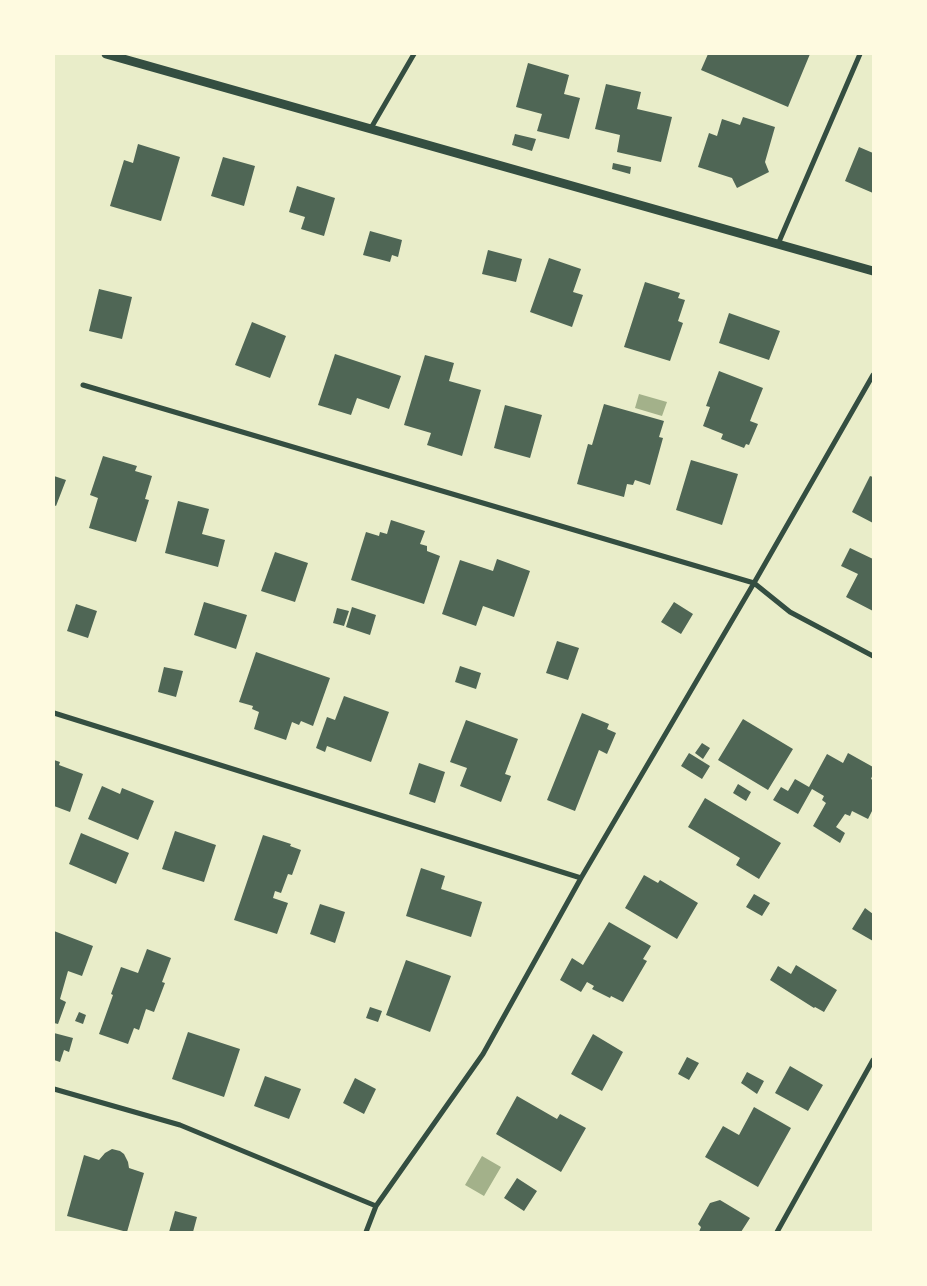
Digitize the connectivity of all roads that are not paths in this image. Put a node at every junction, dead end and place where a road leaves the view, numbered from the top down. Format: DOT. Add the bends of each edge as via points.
graph roads {
  1 [pos="106,54"];
  2 [pos="414,54"];
  3 [pos="860,54"];
  4 [pos="372,128"];
  5 [pos="778,244"];
  6 [pos="873,271"];
  7 [pos="873,375"];
  8 [pos="83,385"];
  9 [pos="754,583"];
  10 [pos="873,656"];
  11 [pos="54,713"];
  12 [pos="581,878"];
  13 [pos="873,1060"];
  14 [pos="54,1089"];
  15 [pos="376,1206"];
  16 [pos="366,1232"];
  17 [pos="776,1232"];
  1 -- 4 [label="street"];
  2 -- 4 [label="street"];
  3 -- 5 [label="street"];
  4 -- 5 [label="street"];
  5 -- 6 [label="street"];
  7 -- 9 [label="street"];
  8 -- 9 [label="street"];
  9 -- 10 [label="street" via="790,612"];
  9 -- 12 [label="street"];
  11 -- 12 [label="street"];
  12 -- 15 [label="street" via="483,1054"];
  13 -- 17 [label="street"];
  14 -- 15 [label="street" via="180,1125"];
  15 -- 16 [label="street"];
}
